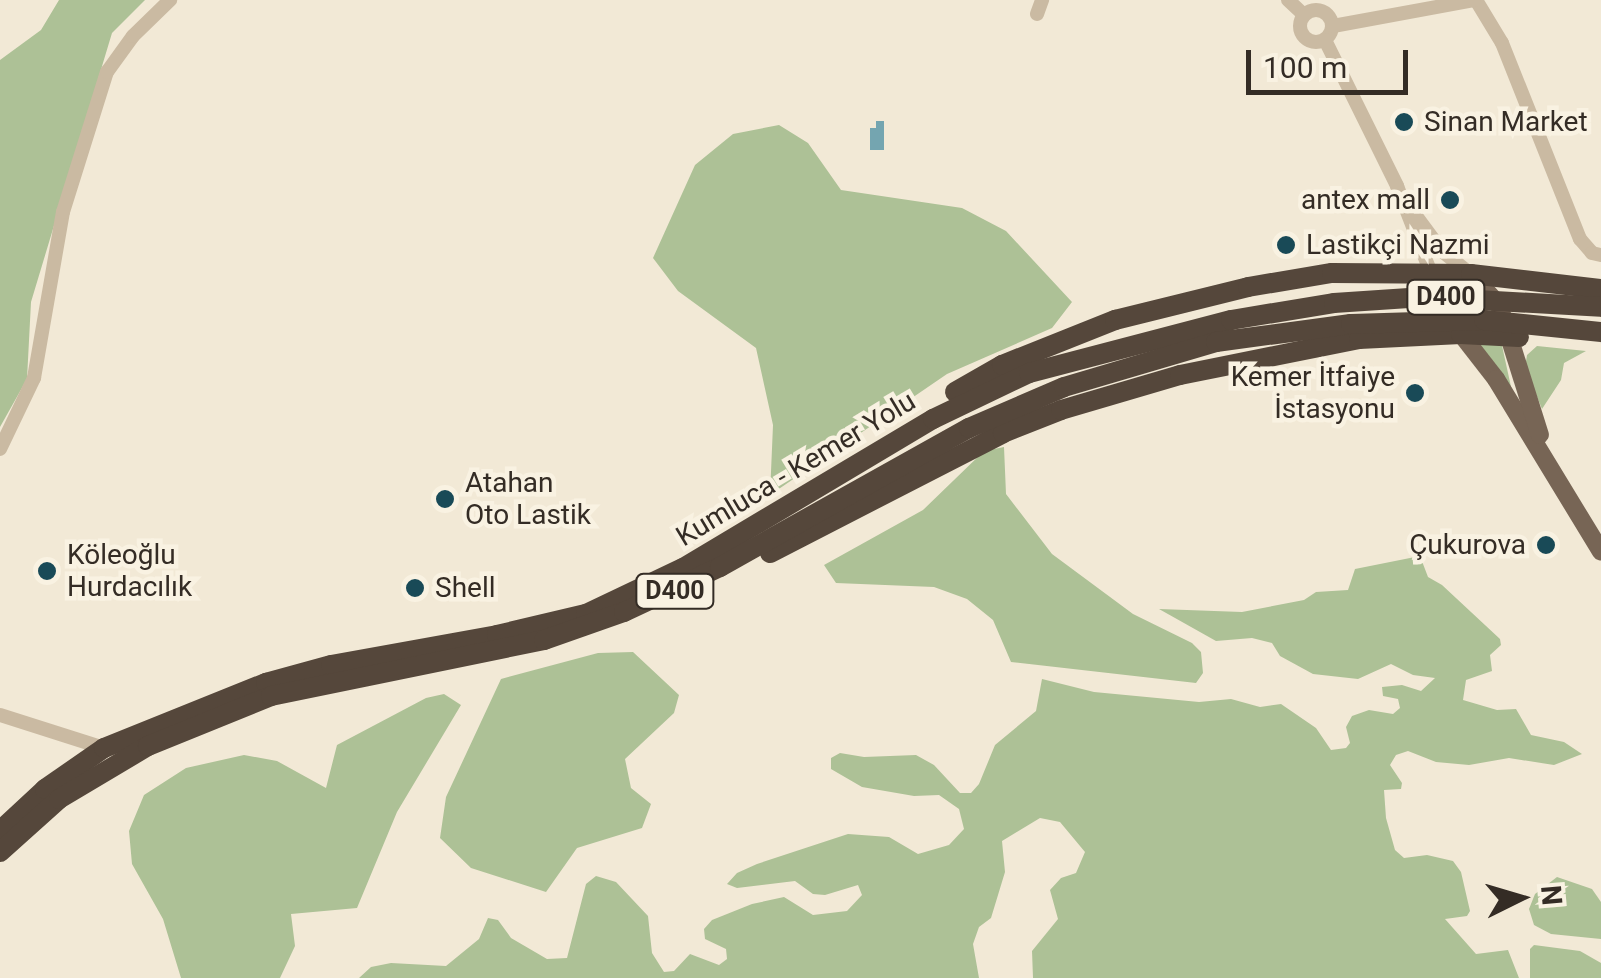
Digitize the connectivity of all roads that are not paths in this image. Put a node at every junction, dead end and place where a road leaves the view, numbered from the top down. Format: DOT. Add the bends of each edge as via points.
graph roads {
  1 [pos="170,0"];
  2 [pos="1288,0"];
  3 [pos="1475,0"];
  4 [pos="1304,15"];
  5 [pos="1328,20"];
  6 [pos="1397,186"];
  7 [pos="1601,255"];
  8 [pos="1431,273"];
  9 [pos="1471,274"];
  10 [pos="1601,289"];
  11 [pos="1601,307"];
  12 [pos="1601,332"];
  13 [pos="1461,334"];
  14 [pos="1508,336"];
  15 [pos="1601,346"];
  16 [pos="0,449"];
  17 [pos="1563,491"];
  18 [pos="771,518"];
  19 [pos="1601,552"];
  20 [pos="720,568"];
  21 [pos="0,715"];
  22 [pos="104,748"];
  23 [pos="0,831"];
  24 [pos="0,852"];
  1 -- 16 [label="street" via="107,72 64,212 34,378"];
  2 -- 4 [label="street"];
  3 -- 5 [label="street"];
  3 -- 7 [label="street" via="1502,44 1580,239"];
  4 -- 5 [label="street" via="1319,10"];
  4 -- 5 [label="street" via="1300,22 1310,42"];
  5 -- 6 [label="street"];
  6 -- 8 [label="street"];
  6 -- 9 [label="street" via="1442,251"];
  8 -- 9 [label="highway"];
  8 -- 13 [label="main road"];
  8 -- 18 [label="highway" via="1332,273 1115,320 1002,365 948,396"];
  9 -- 10 [label="highway"];
  9 -- 14 [label="main road" via="1498,305"];
  11 -- 18 [label="highway, Kumluca - Kemer Yolu / D400" via="1424,297 1334,303 1214,324 1002,383"];
  12 -- 20 [label="highway, Kumluca - Kemer Yolu / D400" via="1424,318 1216,342 1064,387 969,428"];
  13 -- 14 [label="highway, Kumluca - Kemer Yolu / D400"];
  13 -- 17 [label="main road"];
  13 -- 20 [label="highway, Kumluca - Kemer Yolu / D400" via="1302,350 1180,375 1061,410 1003,433 783,549"];
  14 -- 15 [label="highway, Kumluca - Kemer Yolu / D400"];
  14 -- 17 [label="main road" via="1525,399"];
  17 -- 19 [label="main road"];
  18 -- 22 [label="highway, Kumluca - Kemer Yolu / D400" via="586,614 266,683"];
  20 -- 24 [label="highway, Kumluca - Kemer Yolu / D400" via="544,640 325,682 213,718 84,782 28,822"];
  21 -- 22 [label="street"];
  22 -- 23 [label="highway, Kumluca - Kemer Yolu / D400"];
}
